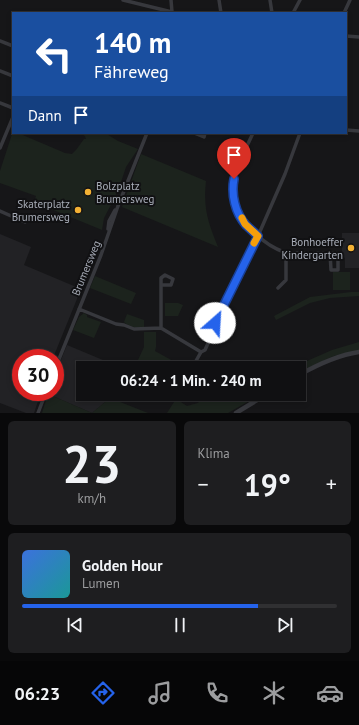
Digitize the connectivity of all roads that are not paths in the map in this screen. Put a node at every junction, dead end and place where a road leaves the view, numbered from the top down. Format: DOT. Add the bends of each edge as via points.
graph roads {
  1 [pos="124,0"];
  2 [pos="171,0"];
  3 [pos="219,0"];
  4 [pos="270,0"];
  5 [pos="300,0"];
  6 [pos="350,0"];
  7 [pos="172,12"];
  8 [pos="221,12"];
  9 [pos="272,12"];
  10 [pos="294,12"];
  11 [pos="344,12"];
  12 [pos="347,36"];
  13 [pos="359,37"];
  14 [pos="0,41"];
  15 [pos="12,46"];
  16 [pos="0,71"];
  17 [pos="12,76"];
  18 [pos="0,103"];
  19 [pos="12,108"];
  20 [pos="12,119"];
  21 [pos="347,130"];
  22 [pos="359,131"];
  23 [pos="0,134"];
  24 [pos="147,134"];
  25 [pos="196,134"];
  26 [pos="205,134"];
  27 [pos="252,134"];
  28 [pos="300,134"];
  29 [pos="5,136"];
  30 [pos="0,148"];
  31 [pos="0,212"];
  32 [pos="26,222"];
  33 [pos="258,236"];
  34 [pos="286,253"];
  35 [pos="330,253"];
  36 [pos="162,285"];
  37 [pos="278,288"];
  38 [pos="79,309"];
  39 [pos="161,328"];
  40 [pos="63,349"];
  41 [pos="201,352"];
  42 [pos="359,352"];
  43 [pos="196,361"];
  44 [pos="306,372"];
  45 [pos="43,401"];
  46 [pos="256,401"];
  47 [pos="38,413"];
  48 [pos="236,413"];
  1 -- 7 [label="street"];
  2 -- 7 [label="street"];
  3 -- 8 [label="street"];
  4 -- 9 [label="street"];
  5 -- 10 [label="street"];
  6 -- 11 [label="street"];
  12 -- 13 [label="street"];
  14 -- 15 [label="street"];
  16 -- 17 [label="street"];
  18 -- 19 [label="street"];
  20 -- 29 [label="street"];
  21 -- 22 [label="street"];
  23 -- 29 [label="street"];
  24 -- 38 [label="street, Brumersweg" via="118,206 109,221 108,234 101,255"];
  25 -- 26 [label="street" via="204,137"];
  27 -- 33 [label="street" via="235,176 233,193 236,208 245,224"];
  28 -- 33 [label="street"];
  29 -- 30 [label="street"];
  31 -- 32 [label="street"];
  33 -- 34 [label="street"];
  33 -- 41 [label="street" via="211,330 205,350"];
  34 -- 35 [label="street"];
  34 -- 37 [label="street" via="286,280"];
  35 -- 35 [label="street" via="331,270 338,270 338,253"];
  36 -- 39 [label="street"];
  38 -- 39 [label="street, Brumersweg" via="134,329"];
  38 -- 40 [label="street, Brumersweg"];
  39 -- 41 [label="street"];
  41 -- 43 [label="street"];
  42 -- 44 [label="street" via="322,364"];
  45 -- 47 [label="street"];
  46 -- 48 [label="street"];
}
